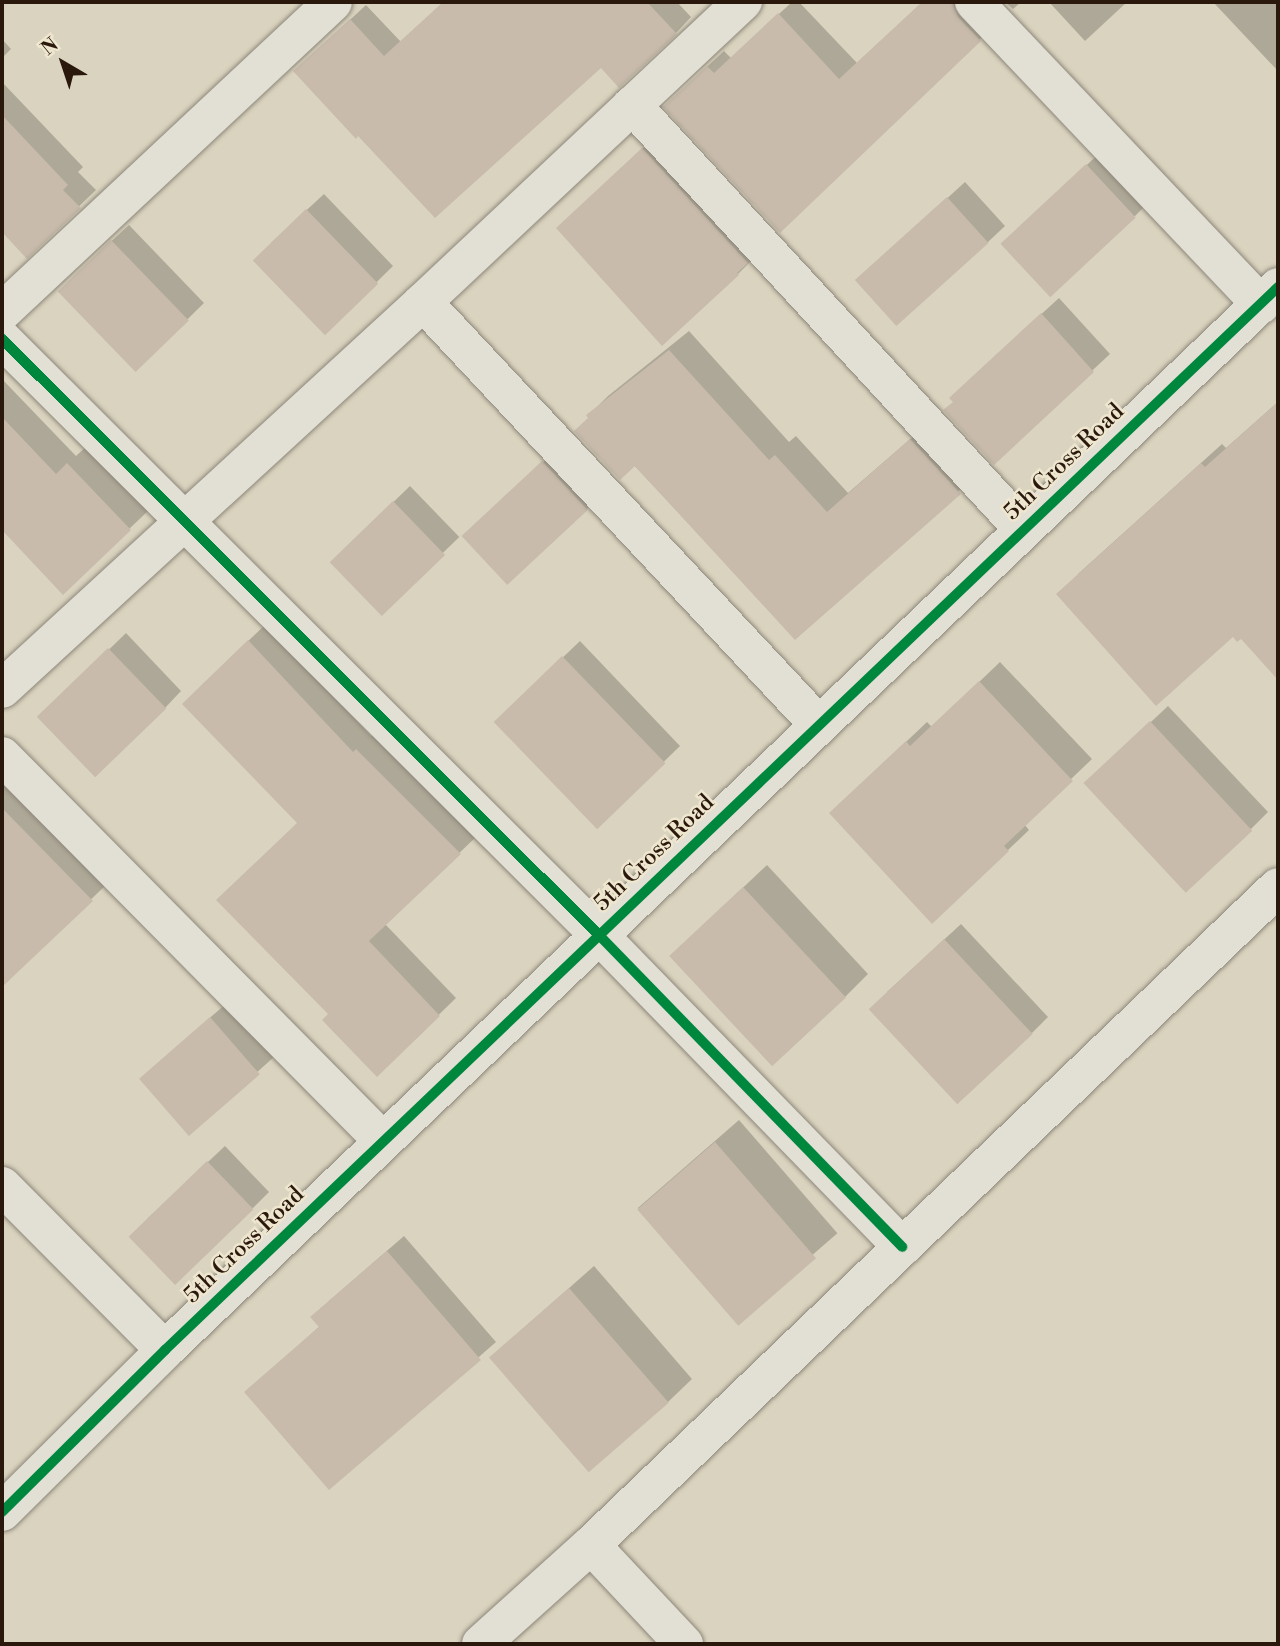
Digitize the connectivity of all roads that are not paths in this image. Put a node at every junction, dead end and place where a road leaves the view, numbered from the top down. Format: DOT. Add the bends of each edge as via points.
graph roads {
  1 [pos="333,2"];
  2 [pos="743,2"];
  3 [pos="974,2"];
  4 [pos="632,105"];
  5 [pos="1270,296"];
  6 [pos="423,302"];
  7 [pos="2,312"];
  8 [pos="2,339"];
  9 [pos="183,521"];
  10 [pos="1024,530"];
  11 [pos="2,689"];
  12 [pos="820,725"];
  13 [pos="2,756"];
  14 [pos="1278,887"];
  15 [pos="599,935"];
  16 [pos="383,1142"];
  17 [pos="2,1186"];
  18 [pos="902,1247"];
  19 [pos="165,1350"];
  20 [pos="2,1512"];
  21 [pos="591,1545"];
  22 [pos="481,1644"];
  23 [pos="684,1644"];
  1 -- 7 [label="street"];
  2 -- 4 [label="street"];
  3 -- 5 [label="street"];
  4 -- 6 [label="street"];
  4 -- 10 [label="street"];
  5 -- 10 [label="street, 5th Cross Road"];
  6 -- 9 [label="street"];
  6 -- 12 [label="street"];
  8 -- 9 [label="street"];
  9 -- 11 [label="street"];
  9 -- 15 [label="street"];
  10 -- 12 [label="street, 5th Cross Road"];
  12 -- 15 [label="street, 5th Cross Road"];
  13 -- 16 [label="street"];
  14 -- 18 [label="street"];
  15 -- 16 [label="street, 5th Cross Road"];
  15 -- 18 [label="street"];
  16 -- 19 [label="street, 5th Cross Road"];
  17 -- 19 [label="street"];
  18 -- 21 [label="street"];
  19 -- 20 [label="street, 5th Cross Road"];
  21 -- 22 [label="street"];
  21 -- 23 [label="street"];
}
